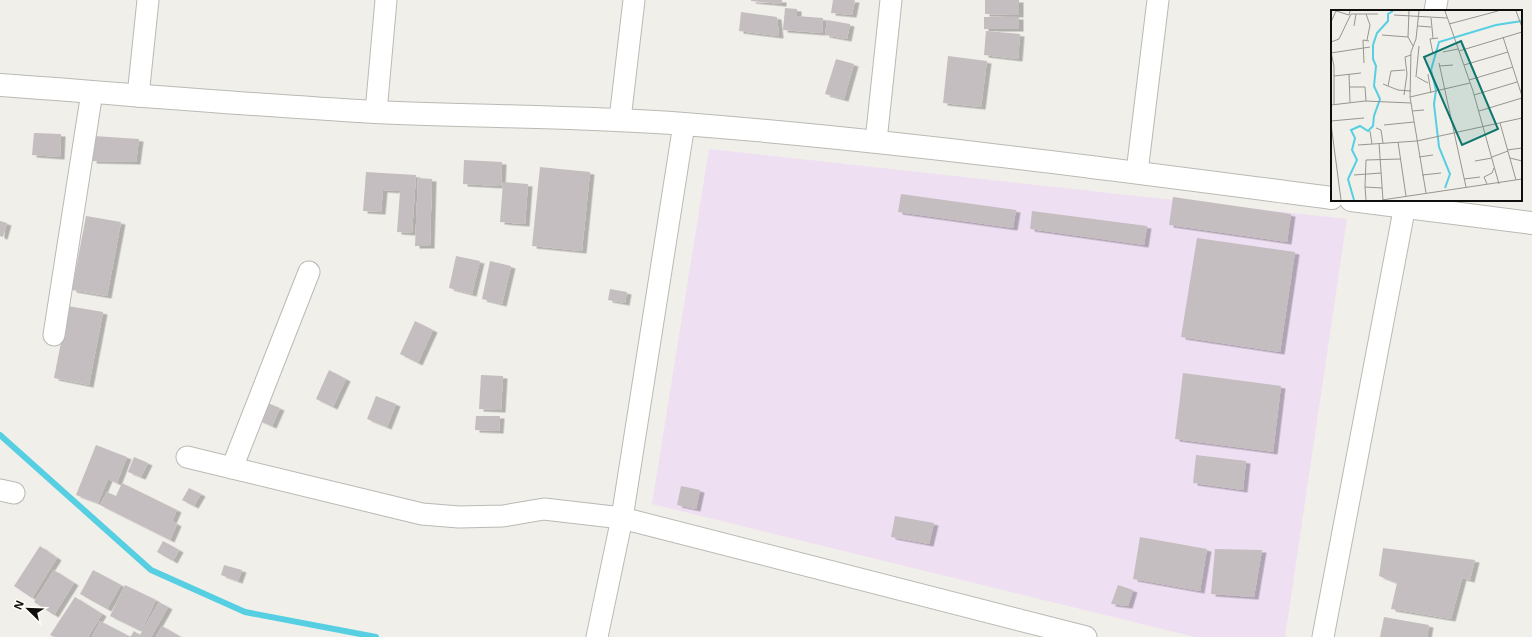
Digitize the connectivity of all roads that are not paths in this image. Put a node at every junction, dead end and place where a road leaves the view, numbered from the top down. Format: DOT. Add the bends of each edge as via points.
graph roads {
  1 [pos="148,0"];
  2 [pos="386,0"];
  3 [pos="634,0"];
  4 [pos="891,0"];
  5 [pos="1158,0"];
  6 [pos="1437,0"];
  7 [pos="1435,10"];
  8 [pos="0,86"];
  9 [pos="92,92"];
  10 [pos="138,96"];
  11 [pos="376,112"];
  12 [pos="620,119"];
  13 [pos="684,124"];
  14 [pos="876,141"];
  15 [pos="1137,172"];
  16 [pos="1331,198"];
  17 [pos="1369,201"];
  18 [pos="1406,203"];
  19 [pos="1532,223"];
  20 [pos="309,272"];
  21 [pos="54,335"];
  22 [pos="186,457"];
  23 [pos="232,468"];
  24 [pos="622,518"];
  25 [pos="597,637"];
  26 [pos="1086,637"];
  27 [pos="1323,637"];
  1 -- 10 [label="street"];
  2 -- 11 [label="street"];
  3 -- 12 [label="street"];
  4 -- 14 [label="street"];
  5 -- 15 [label="street"];
  6 -- 7 [label="street"];
  8 -- 9 [label="street"];
  9 -- 10 [label="street"];
  9 -- 21 [label="street"];
  10 -- 11 [label="street"];
  11 -- 12 [label="street"];
  12 -- 13 [label="street"];
  13 -- 14 [label="street"];
  13 -- 24 [label="street"];
  14 -- 15 [label="street"];
  15 -- 16 [label="street"];
  17 -- 18 [label="street"];
  18 -- 19 [label="street"];
  18 -- 27 [label="street"];
  20 -- 23 [label="street"];
  22 -- 23 [label="street"];
  23 -- 24 [label="street" via="422,514 459,517 503,516 544,509"];
  24 -- 25 [label="street"];
  24 -- 26 [label="street"];
}
